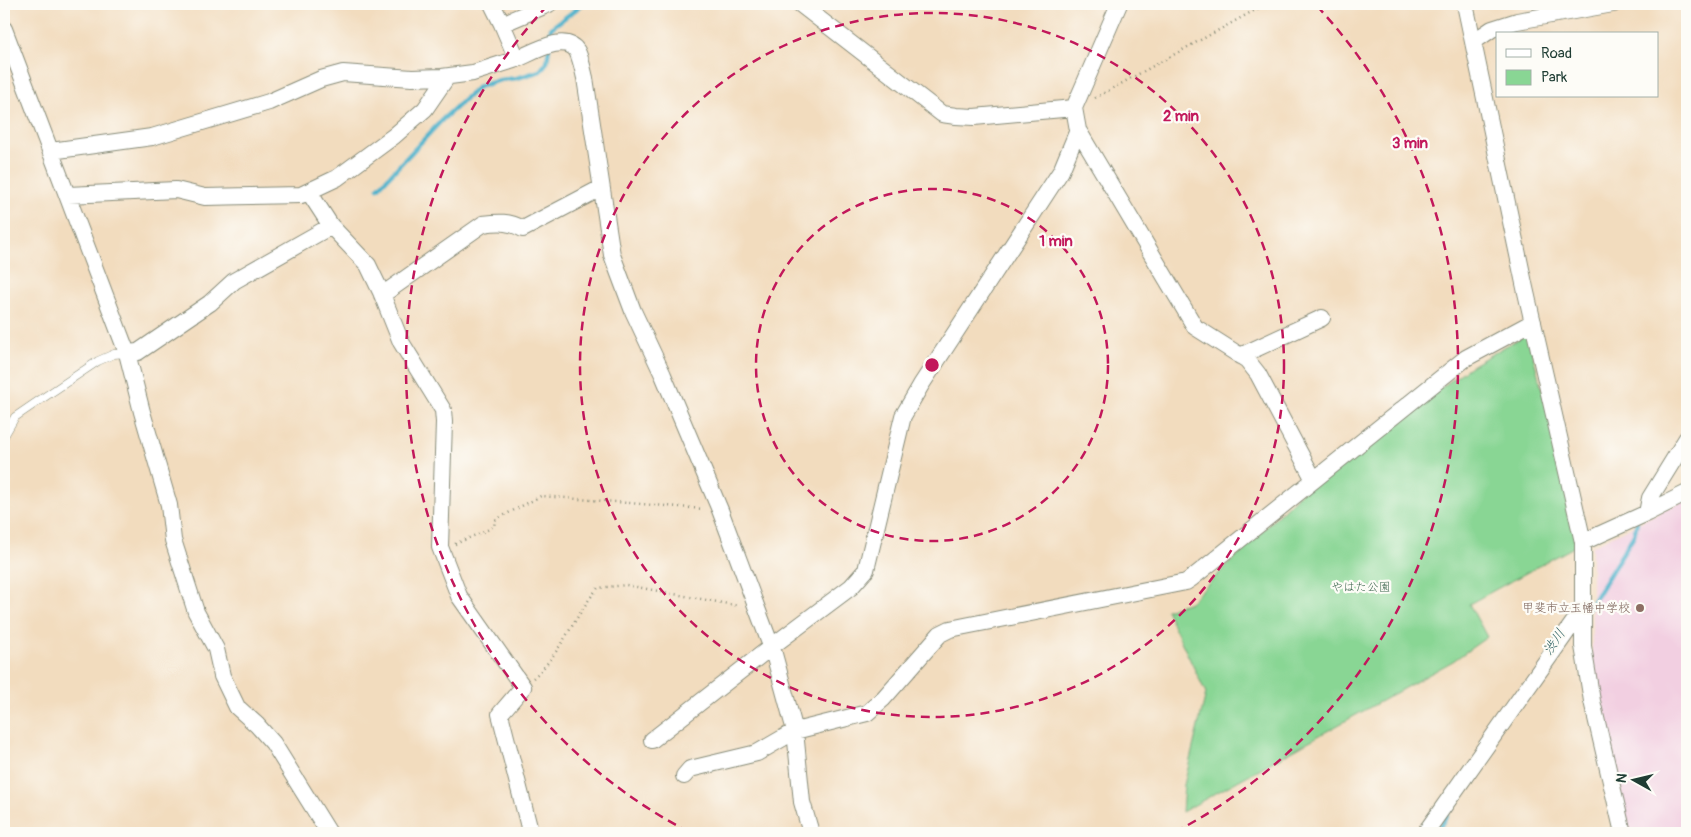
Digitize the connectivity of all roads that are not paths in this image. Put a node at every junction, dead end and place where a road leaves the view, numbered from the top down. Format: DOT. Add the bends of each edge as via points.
graph roads {
  1 [pos="492,4"];
  2 [pos="549,4"];
  3 [pos="800,4"];
  4 [pos="1119,4"];
  5 [pos="1465,4"];
  6 [pos="1613,4"];
  7 [pos="502,24"];
  8 [pos="4,29"];
  9 [pos="1473,42"];
  10 [pos="7,48"];
  11 [pos="517,59"];
  12 [pos="447,77"];
  13 [pos="1074,108"];
  14 [pos="1078,130"];
  15 [pos="51,151"];
  16 [pos="601,188"];
  17 [pos="309,192"];
  18 [pos="68,195"];
  19 [pos="331,226"];
  20 [pos="382,295"];
  21 [pos="1322,318"];
  22 [pos="1533,322"];
  23 [pos="127,353"];
  24 [pos="1240,356"];
  25 [pos="4,436"];
  26 [pos="1687,438"];
  27 [pos="1314,480"];
  28 [pos="1687,493"];
  29 [pos="1647,514"];
  30 [pos="1583,542"];
  31 [pos="1583,609"];
  32 [pos="771,647"];
  33 [pos="795,731"];
  34 [pos="652,740"];
  35 [pos="684,776"];
  36 [pos="329,833"];
  37 [pos="527,833"];
  38 [pos="810,833"];
  39 [pos="1425,833"];
  40 [pos="1622,833"];
  1 -- 7 [label="street"];
  2 -- 7 [label="street"];
  3 -- 13 [label="street" via="942,114 974,117"];
  4 -- 13 [label="street"];
  5 -- 9 [label="street"];
  6 -- 9 [label="street" via="1517,21 1492,29"];
  7 -- 11 [label="street"];
  8 -- 10 [label="street"];
  9 -- 22 [label="street"];
  10 -- 15 [label="street"];
  11 -- 12 [label="street"];
  11 -- 16 [label="street" via="555,42 573,47 578,52 585,78"];
  12 -- 15 [label="street" via="343,73 269,102 152,137"];
  12 -- 17 [label="street" via="425,109 394,136 337,178"];
  13 -- 14 [label="street"];
  14 -- 24 [label="street" via="1195,327"];
  14 -- 32 [label="street" via="1061,171 903,416 866,570 851,587"];
  15 -- 18 [label="street"];
  16 -- 20 [label="street" via="523,229 499,222 483,224"];
  16 -- 32 [label="street" via="612,255 720,510"];
  17 -- 18 [label="street" via="301,196 205,197 176,190"];
  17 -- 19 [label="street"];
  18 -- 23 [label="street"];
  19 -- 20 [label="street" via="368,265"];
  19 -- 23 [label="street" via="234,281 210,302 138,352"];
  20 -- 37 [label="street" via="401,342 443,410 440,547 458,596 523,687 500,714 529,827"];
  21 -- 24 [label="street"];
  22 -- 27 [label="street" via="1466,358"];
  22 -- 30 [label="street"];
  23 -- 25 [label="lane" via="98,361 34,404 15,417"];
  23 -- 36 [label="street" via="168,505 173,540 196,612 216,650 222,676 237,707 273,743"];
  24 -- 27 [label="street" via="1258,374"];
  26 -- 29 [label="street" via="1650,498"];
  27 -- 33 [label="street" via="1186,582 950,629 940,634 867,713"];
  28 -- 29 [label="street"];
  29 -- 30 [label="street"];
  30 -- 31 [label="street"];
  31 -- 39 [label="street"];
  31 -- 40 [label="street" via="1583,646 1592,701"];
  32 -- 33 [label="street"];
  32 -- 34 [label="street"];
  33 -- 35 [label="street" via="757,753 690,769"];
  33 -- 38 [label="street" via="802,802"];
}
